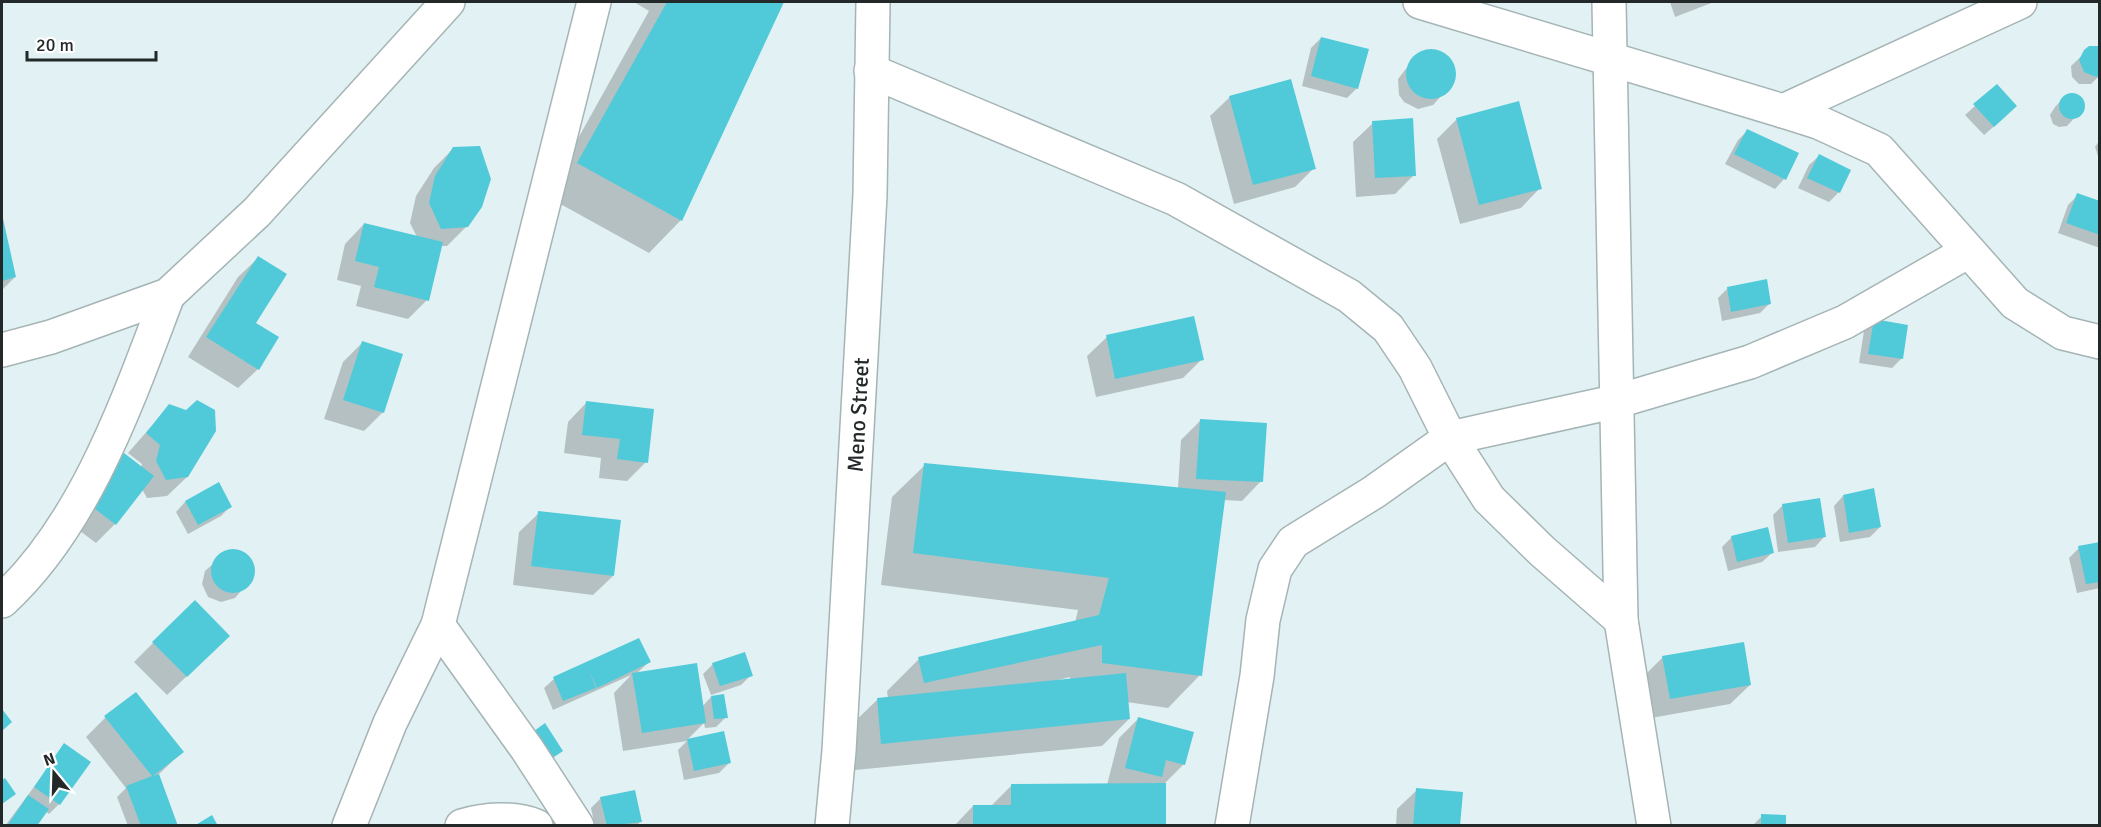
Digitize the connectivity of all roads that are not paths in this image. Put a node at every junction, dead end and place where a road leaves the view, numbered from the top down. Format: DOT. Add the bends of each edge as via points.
graph roads {
  1 [pos="448,2"];
  2 [pos="594,2"];
  3 [pos="873,2"];
  4 [pos="1420,2"];
  5 [pos="1609,2"];
  6 [pos="2020,2"];
  7 [pos="1610,57"];
  8 [pos="872,71"];
  9 [pos="1783,111"];
  10 [pos="1967,252"];
  11 [pos="168,296"];
  12 [pos="2100,342"];
  13 [pos="2,350"];
  14 [pos="1618,401"];
  15 [pos="1450,438"];
  16 [pos="2,601"];
  17 [pos="1621,620"];
  18 [pos="438,625"];
  19 [pos="349,825"];
  20 [pos="462,825"];
  21 [pos="536,825"];
  22 [pos="577,825"];
  23 [pos="832,825"];
  24 [pos="1232,825"];
  25 [pos="1654,825"];
  1 -- 11 [label="street" via="257,212"];
  2 -- 18 [label="street"];
  3 -- 8 [label="street, Meno Street"];
  4 -- 7 [label="street"];
  5 -- 7 [label="street"];
  6 -- 9 [label="street"];
  7 -- 9 [label="street"];
  7 -- 14 [label="street"];
  8 -- 15 [label="street" via="1176,199 1349,296 1388,328 1415,368"];
  8 -- 23 [label="street, Meno Street" via="870,195"];
  9 -- 10 [label="street" via="1879,150"];
  10 -- 12 [label="street" via="2014,303 2063,333"];
  10 -- 14 [label="street" via="1845,322 1750,362"];
  11 -- 13 [label="street"];
  11 -- 16 [label="street" via="131,392 89,481 54,542"];
  14 -- 15 [label="street"];
  14 -- 17 [label="street"];
  15 -- 17 [label="street" via="1489,499"];
  15 -- 24 [label="street" via="1374,492 1293,542 1275,568 1263,620"];
  17 -- 25 [label="street"];
  18 -- 19 [label="street" via="390,723"];
  18 -- 22 [label="street"];
  20 -- 21 [label="street" via="479,821"];
}
